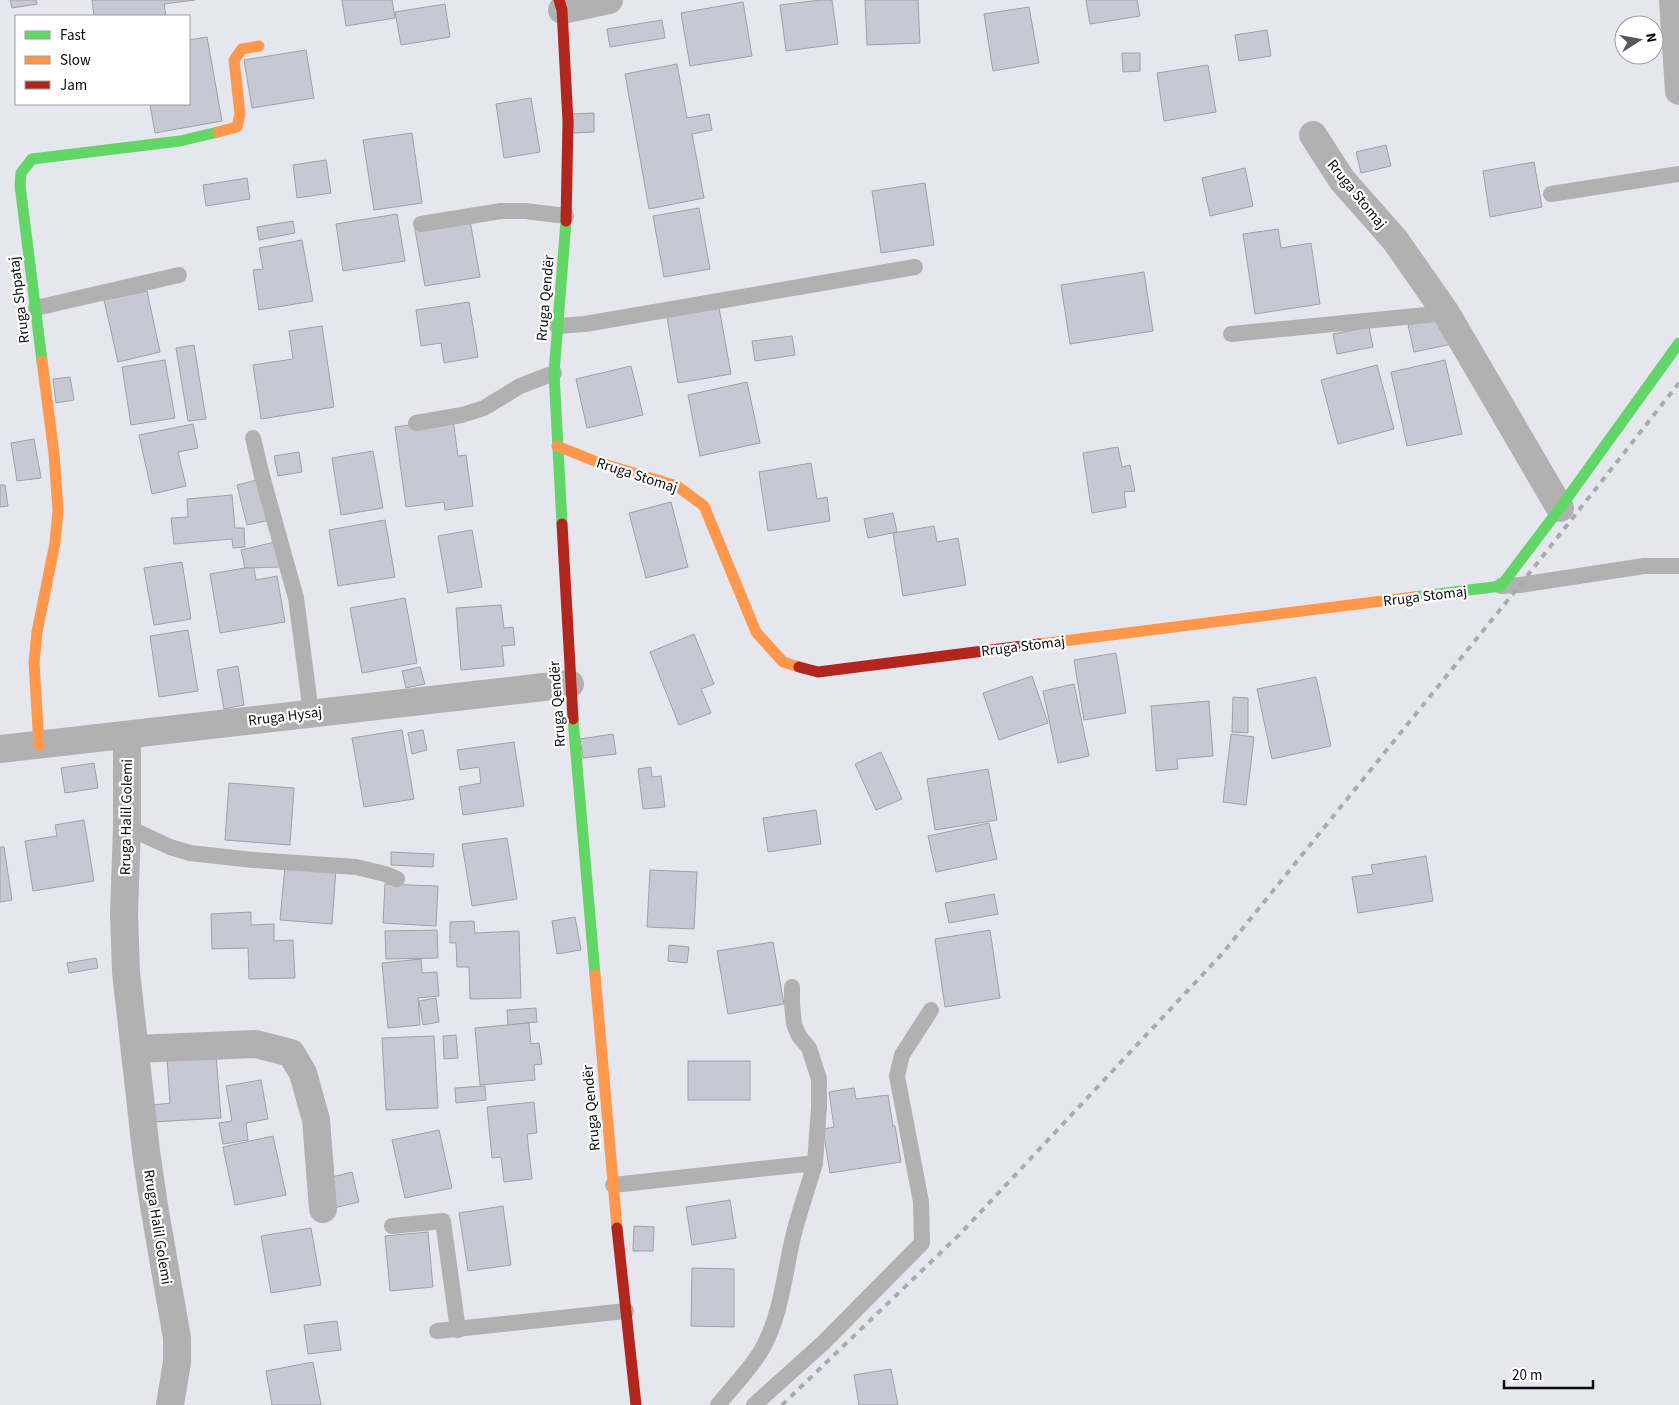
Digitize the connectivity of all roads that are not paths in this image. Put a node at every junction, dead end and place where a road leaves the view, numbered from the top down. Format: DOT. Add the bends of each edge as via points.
graph roads {
  1 [pos="610,0"];
  2 [pos="1673,0"];
  3 [pos="560,5"];
  4 [pos="259,46"];
  5 [pos="1679,74"];
  6 [pos="1314,135"];
  7 [pos="1679,174"];
  8 [pos="1551,194"];
  9 [pos="566,216"];
  10 [pos="421,224"];
  11 [pos="916,267"];
  12 [pos="179,275"];
  13 [pos="36,308"];
  14 [pos="1446,313"];
  15 [pos="557,326"];
  16 [pos="1231,334"];
  17 [pos="1679,343"];
  18 [pos="554,373"];
  19 [pos="416,423"];
  20 [pos="254,438"];
  21 [pos="557,446"];
  22 [pos="1560,508"];
  23 [pos="1679,566"];
  24 [pos="1501,586"];
  25 [pos="570,684"];
  26 [pos="311,714"];
  27 [pos="127,735"];
  28 [pos="39,745"];
  29 [pos="0,749"];
  30 [pos="127,827"];
  31 [pos="397,879"];
  32 [pos="792,987"];
  33 [pos="931,1010"];
  34 [pos="135,1049"];
  35 [pos="815,1163"];
  36 [pos="613,1185"];
  37 [pos="324,1209"];
  38 [pos="392,1226"];
  39 [pos="626,1311"];
  40 [pos="458,1330"];
  41 [pos="437,1331"];
  42 [pos="170,1405"];
  43 [pos="636,1405"];
  44 [pos="718,1405"];
  45 [pos="754,1405"];
  1 -- 3 [label="street"];
  2 -- 5 [label="street"];
  3 -- 9 [label="street, Rruga Qendër" via="568,122"];
  4 -- 13 [label="street, Rruga Shpataj" via="242,49 234,60 240,114 237,127 180,141 32,159 21,173 20,185"];
  6 -- 14 [label="street, Rruga Stomaj" via="1342,180 1394,240"];
  7 -- 8 [label="lane"];
  9 -- 10 [label="lane" via="502,211"];
  9 -- 15 [label="street, Rruga Qendër"];
  11 -- 15 [label="lane" via="585,324"];
  12 -- 13 [label="lane"];
  13 -- 28 [label="street, Rruga Shpataj" via="58,510 34,662"];
  14 -- 16 [label="lane"];
  14 -- 22 [label="street, Rruga Stomaj"];
  15 -- 18 [label="street, Rruga Qendër"];
  17 -- 22 [label="street"];
  18 -- 19 [label="lane" via="520,386 484,408"];
  18 -- 21 [label="street, Rruga Qendër"];
  20 -- 26 [label="lane" via="296,598"];
  21 -- 24 [label="street, Rruga Stomaj" via="597,462 677,486 704,506 756,632 783,662 818,672"];
  21 -- 25 [label="street, Rruga Qendër"];
  22 -- 24 [label="street"];
  23 -- 24 [label="lane" via="1644,566"];
  25 -- 26 [label="street, Rruga Hysaj"];
  25 -- 36 [label="street, Rruga Qendër"];
  26 -- 27 [label="street, Rruga Hysaj"];
  27 -- 28 [label="street, Rruga Hysaj"];
  27 -- 30 [label="street, Rruga Halil Golemi"];
  28 -- 29 [label="street, Rruga Hysaj"];
  30 -- 31 [label="lane" via="190,853 356,867"];
  30 -- 34 [label="street, Rruga Halil Golemi" via="124,942"];
  32 -- 35 [label="lane" via="794,1024 810,1048 820,1079"];
  33 -- 45 [label="lane" via="902,1055 897,1076 921,1202 922,1243 823,1343"];
  34 -- 37 [label="street" via="256,1044 290,1052 303,1073 316,1120"];
  34 -- 42 [label="street, Rruga Halil Golemi" via="154,1206 177,1338"];
  35 -- 36 [label="lane"];
  35 -- 44 [label="lane" via="780,1303 762,1349"];
  36 -- 39 [label="street, Rruga Qendër"];
  38 -- 40 [label="lane" via="442,1221"];
  39 -- 40 [label="lane"];
  39 -- 43 [label="street, Rruga Qendër"];
  40 -- 41 [label="lane"];
}
